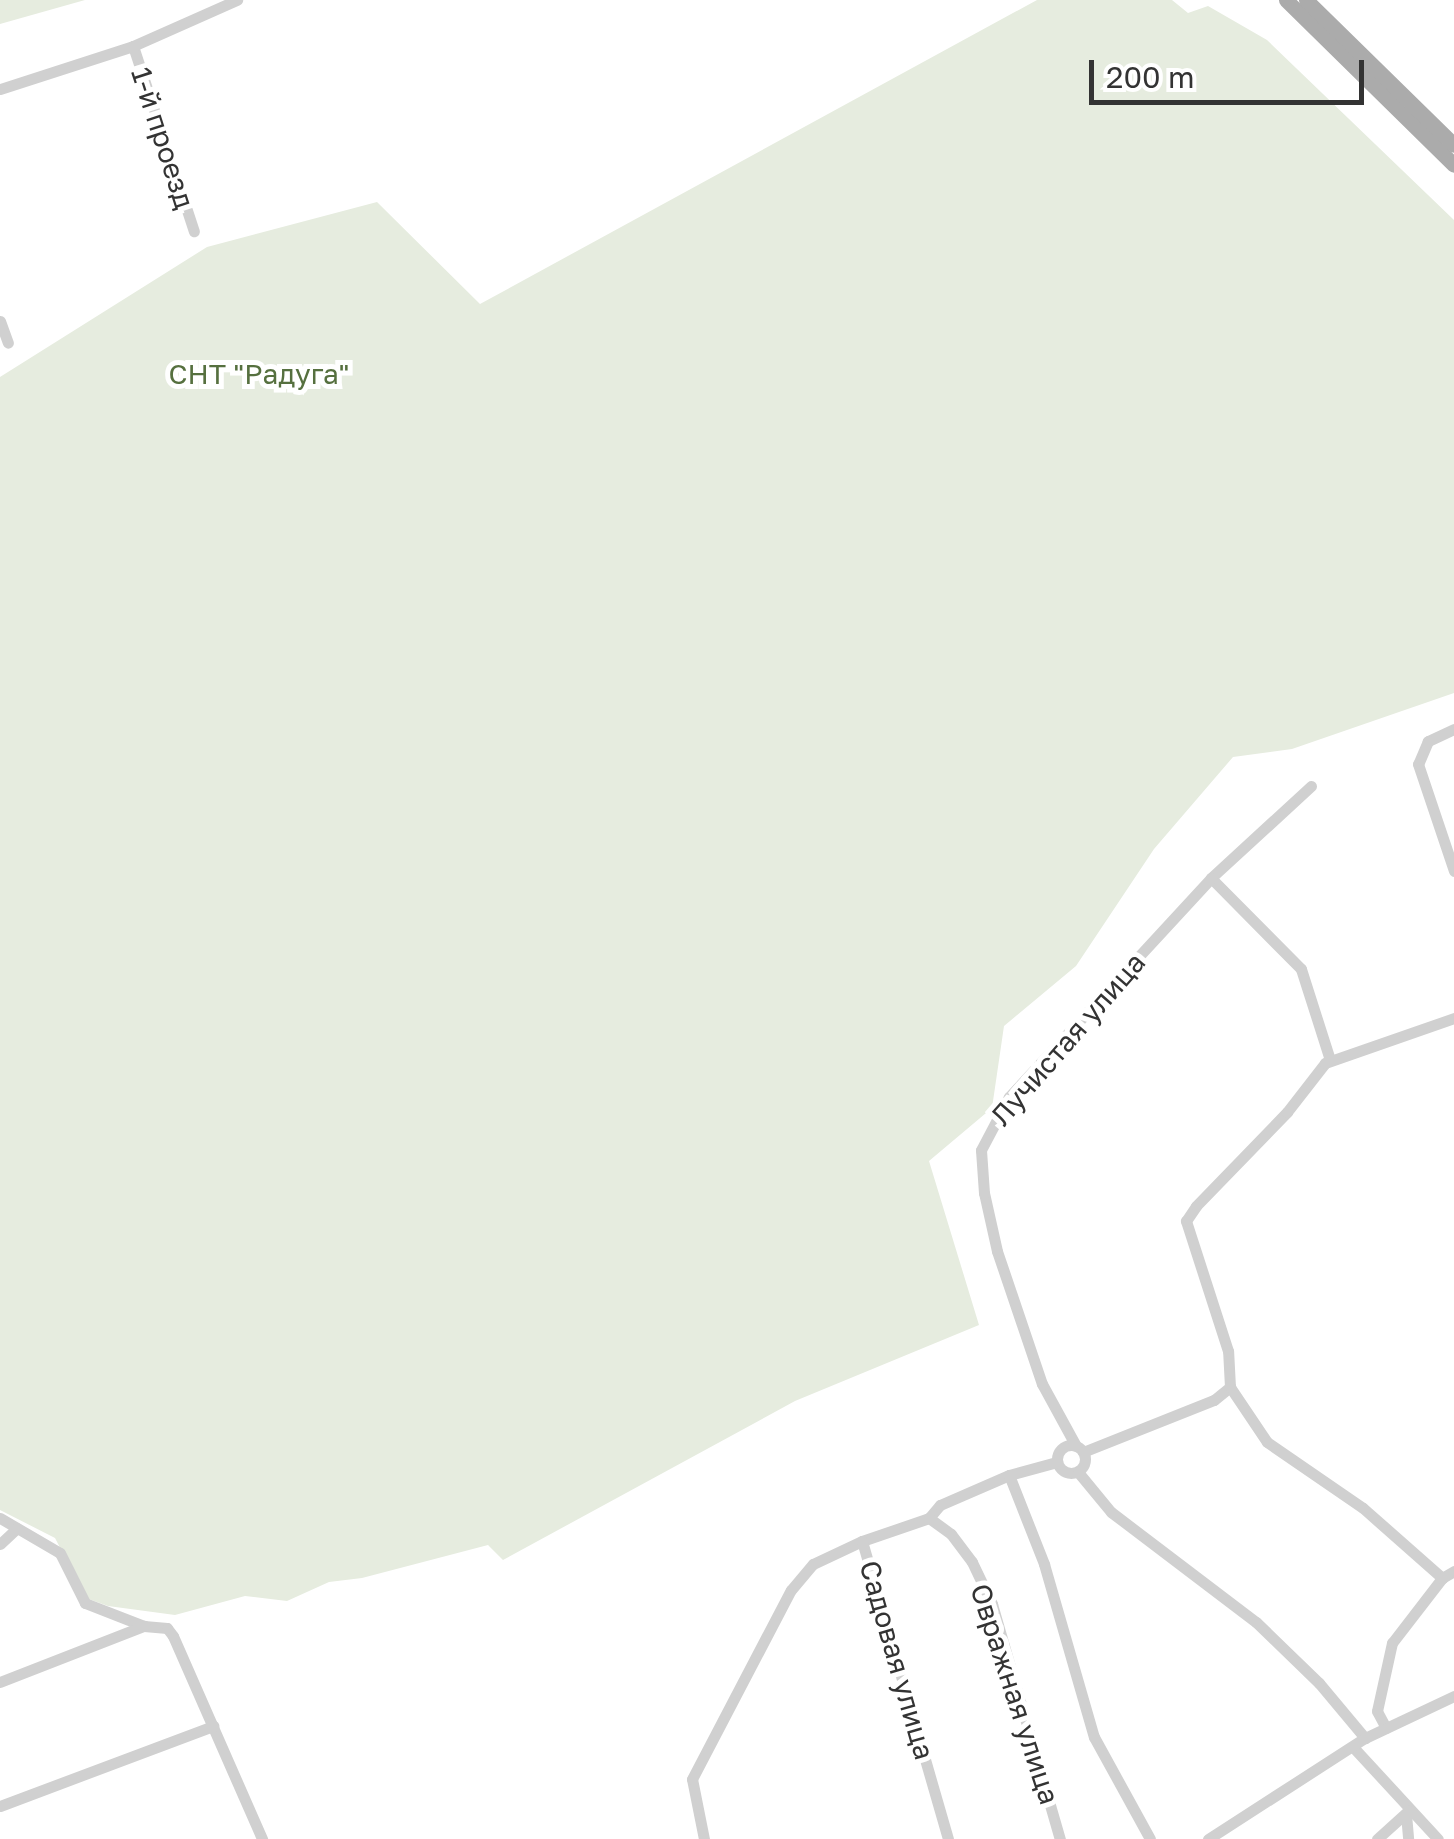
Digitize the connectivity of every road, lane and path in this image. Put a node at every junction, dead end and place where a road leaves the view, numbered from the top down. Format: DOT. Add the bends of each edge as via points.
graph roads {
  1 [pos="237,0"];
  2 [pos="1286,0"];
  3 [pos="1306,0"];
  4 [pos="133,46"];
  5 [pos="0,90"];
  6 [pos="1454,146"];
  7 [pos="1454,166"];
  8 [pos="194,231"];
  9 [pos="0,322"];
  10 [pos="8,342"];
  11 [pos="1454,729"];
  12 [pos="1311,786"];
  13 [pos="1454,871"];
  14 [pos="1211,878"];
  15 [pos="1454,1018"];
  16 [pos="1330,1060"];
  17 [pos="1230,1387"];
  18 [pos="1080,1449"];
  19 [pos="1057,1462"];
  20 [pos="1078,1472"];
  21 [pos="1009,1475"];
  22 [pos="0,1518"];
  23 [pos="929,1518"];
  24 [pos="17,1528"];
  25 [pos="862,1541"];
  26 [pos="0,1544"];
  27 [pos="1448,1574"];
  28 [pos="144,1626"];
  29 [pos="0,1682"];
  30 [pos="1454,1696"];
  31 [pos="213,1726"];
  32 [pos="1386,1728"];
  33 [pos="1365,1738"];
  34 [pos="1353,1747"];
  35 [pos="0,1806"];
  36 [pos="1408,1810"];
  37 [pos="262,1839"];
  38 [pos="704,1839"];
  39 [pos="948,1839"];
  40 [pos="1060,1839"];
  41 [pos="1150,1839"];
  42 [pos="1208,1839"];
  43 [pos="1377,1839"];
  44 [pos="1408,1839"];
  45 [pos="1438,1839"];
  1 -- 4 [label="street"];
  2 -- 7 [label="main road"];
  3 -- 6 [label="main road"];
  4 -- 5 [label="street"];
  4 -- 8 [label="street, 1-й проезд"];
  9 -- 10 [label="street"];
  11 -- 13 [label="street" via="1421,748 1420,776"];
  12 -- 14 [label="street, Лучистая улица"];
  14 -- 16 [label="street" via="1301,969"];
  14 -- 18 [label="street, Лучистая улица" via="1010,1098 982,1150 997,1251 1042,1384"];
  15 -- 16 [label="street"];
  16 -- 17 [label="street" via="1186,1221 1228,1351"];
  17 -- 18 [label="street" via="1214,1400"];
  17 -- 27 [label="street" via="1268,1442"];
  18 -- 19 [label="street" via="1063,1447"];
  18 -- 20 [label="street" via="1085,1463"];
  19 -- 20 [label="street" via="1064,1472"];
  19 -- 21 [label="street"];
  20 -- 33 [label="street" via="1111,1512 1256,1622 1320,1682"];
  21 -- 23 [label="street" via="940,1505"];
  21 -- 41 [label="street" via="1044,1564 1094,1737"];
  22 -- 24 [label="street"];
  23 -- 25 [label="street"];
  23 -- 40 [label="street, Овражная улица" via="960,1546 992,1604"];
  24 -- 26 [label="street"];
  24 -- 28 [label="street" via="60,1552 84,1603"];
  25 -- 38 [label="street, Садовая улица" via="820,1559 798,1579 692,1779"];
  25 -- 39 [label="street, Садовая улица"];
  27 -- 32 [label="street" via="1392,1643 1377,1711"];
  28 -- 29 [label="street"];
  28 -- 31 [label="street" via="167,1628 174,1636"];
  30 -- 32 [label="street"];
  31 -- 35 [label="street"];
  31 -- 37 [label="street"];
  32 -- 33 [label="street"];
  33 -- 34 [label="street"];
  34 -- 36 [label="street"];
  34 -- 42 [label="street"];
  36 -- 43 [label="street"];
  36 -- 44 [label="street"];
  36 -- 45 [label="street"];
}
